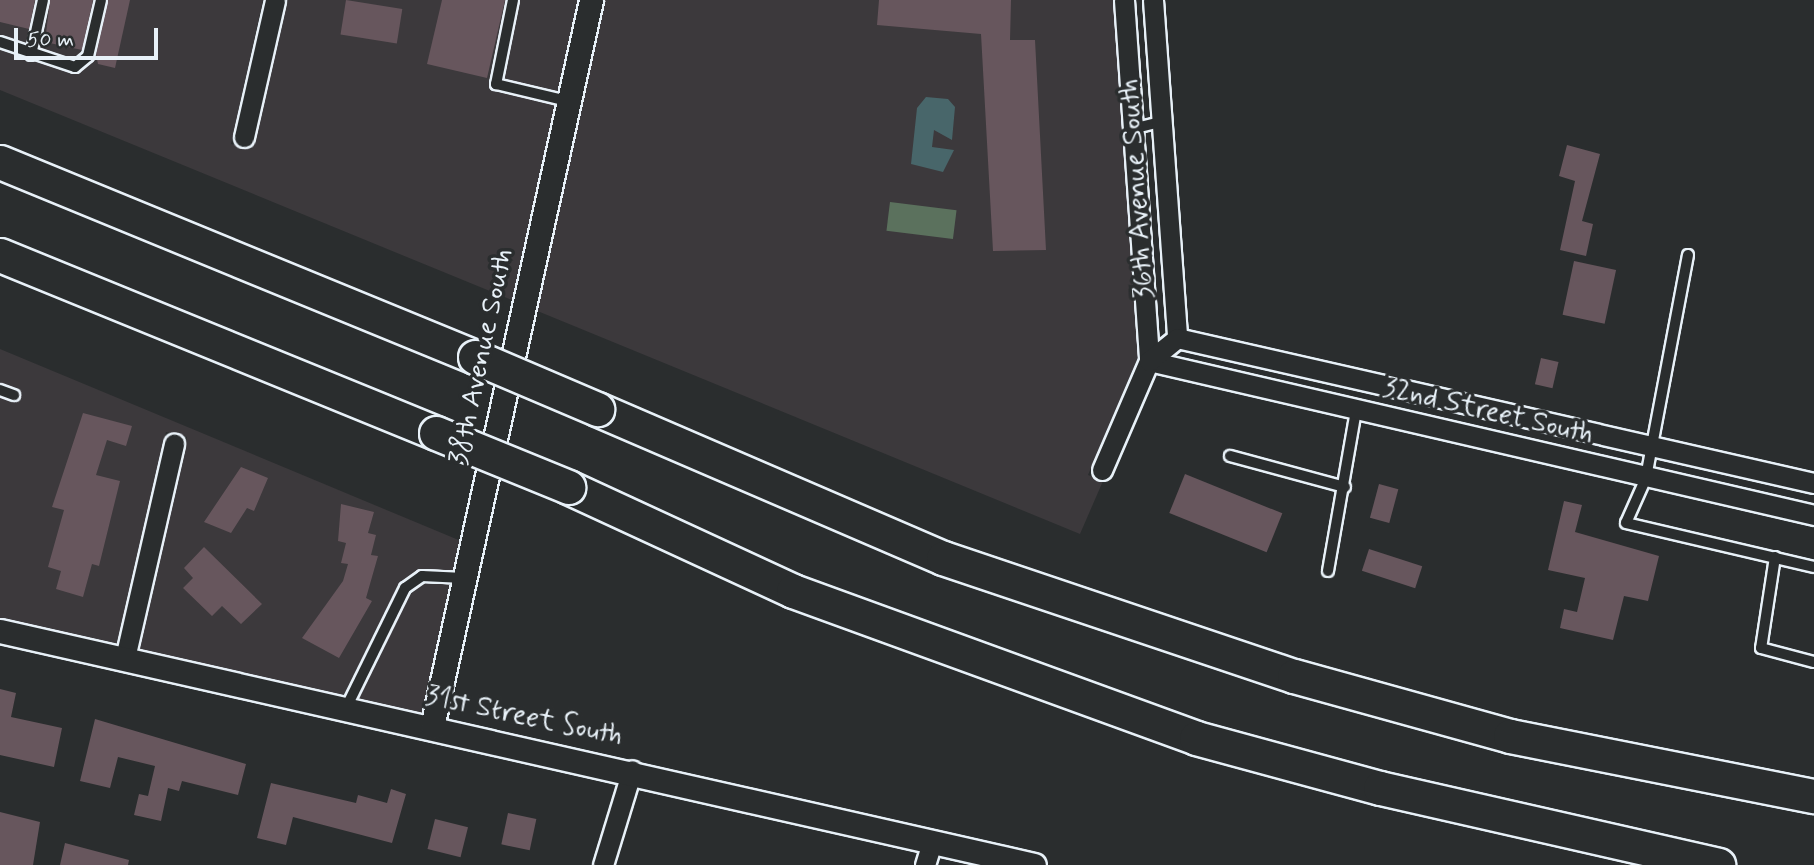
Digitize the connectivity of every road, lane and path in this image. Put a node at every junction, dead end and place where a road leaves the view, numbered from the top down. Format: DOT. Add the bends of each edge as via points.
graph roads {
  1 [pos="43,0"];
  2 [pos="101,0"];
  3 [pos="275,0"];
  4 [pos="513,0"];
  5 [pos="591,0"];
  6 [pos="1124,0"];
  7 [pos="1153,0"];
  8 [pos="0,42"];
  9 [pos="31,55"];
  10 [pos="569,101"];
  11 [pos="1161,122"];
  12 [pos="1132,129"];
  13 [pos="244,137"];
  14 [pos="0,162"];
  15 [pos="0,255"];
  16 [pos="1688,255"];
  17 [pos="1177,338"];
  18 [pos="1149,361"];
  19 [pos="0,390"];
  20 [pos="14,395"];
  21 [pos="1356,410"];
  22 [pos="174,444"];
  23 [pos="1652,445"];
  24 [pos="1230,456"];
  25 [pos="1102,470"];
  26 [pos="1646,478"];
  27 [pos="1814,483"];
  28 [pos="1345,487"];
  29 [pos="1814,515"];
  30 [pos="1775,557"];
  31 [pos="1814,567"];
  32 [pos="1328,571"];
  33 [pos="464,578"];
  34 [pos="0,631"];
  35 [pos="125,658"];
  36 [pos="1814,662"];
  37 [pos="346,708"];
  38 [pos="432,727"];
  39 [pos="632,771"];
  40 [pos="1814,796"];
  41 [pos="932,842"];
  42 [pos="603,865"];
  43 [pos="925,865"];
  44 [pos="1034,865"];
  45 [pos="1718,865"];
  1 -- 9 [label="lane"];
  2 -- 9 [label="lane" via="88,56 75,67"];
  3 -- 13 [label="street"];
  4 -- 10 [label="lane" via="496,84"];
  5 -- 10 [label="street, 38th Avenue South"];
  6 -- 12 [label="street, 36th Avenue South"];
  7 -- 11 [label="street, 36th Avenue South"];
  8 -- 9 [label="lane"];
  10 -- 33 [label="street, 38th Avenue South"];
  11 -- 12 [label="lane"];
  11 -- 17 [label="street, 36th Avenue South"];
  12 -- 18 [label="street, 36th Avenue South"];
  14 -- 40 [label="highway, bridge" via="475,357 943,558 1214,651 1510,736"];
  15 -- 45 [label="highway, bridge" via="568,487 793,590 1196,738 1380,788"];
  16 -- 23 [label="lane"];
  17 -- 18 [label="street, 36th Avenue South"];
  17 -- 23 [label="street, 32nd Street South"];
  18 -- 21 [label="street, 32nd Street South"];
  18 -- 25 [label="street, 36th Avenue South"];
  19 -- 20 [label="lane"];
  21 -- 26 [label="street, 32nd Street South"];
  21 -- 28 [label="lane"];
  22 -- 35 [label="street"];
  23 -- 26 [label="lane"];
  23 -- 27 [label="street, 32nd Street South"];
  24 -- 28 [label="lane"];
  26 -- 29 [label="street, 32nd Street South"];
  26 -- 30 [label="lane" via="1626,523"];
  28 -- 32 [label="lane"];
  30 -- 31 [label="lane"];
  30 -- 36 [label="lane" via="1761,648"];
  33 -- 37 [label="lane" via="422,576 405,588"];
  33 -- 38 [label="street, 38th Avenue South"];
  34 -- 35 [label="street, 31st Street South"];
  35 -- 37 [label="street, 31st Street South"];
  37 -- 38 [label="street, 31st Street South"];
  38 -- 39 [label="street, 31st Street South"];
  39 -- 41 [label="street, 31st Street South"];
  39 -- 42 [label="street"];
  41 -- 43 [label="street"];
  41 -- 44 [label="street, 31st Street South"];
}
